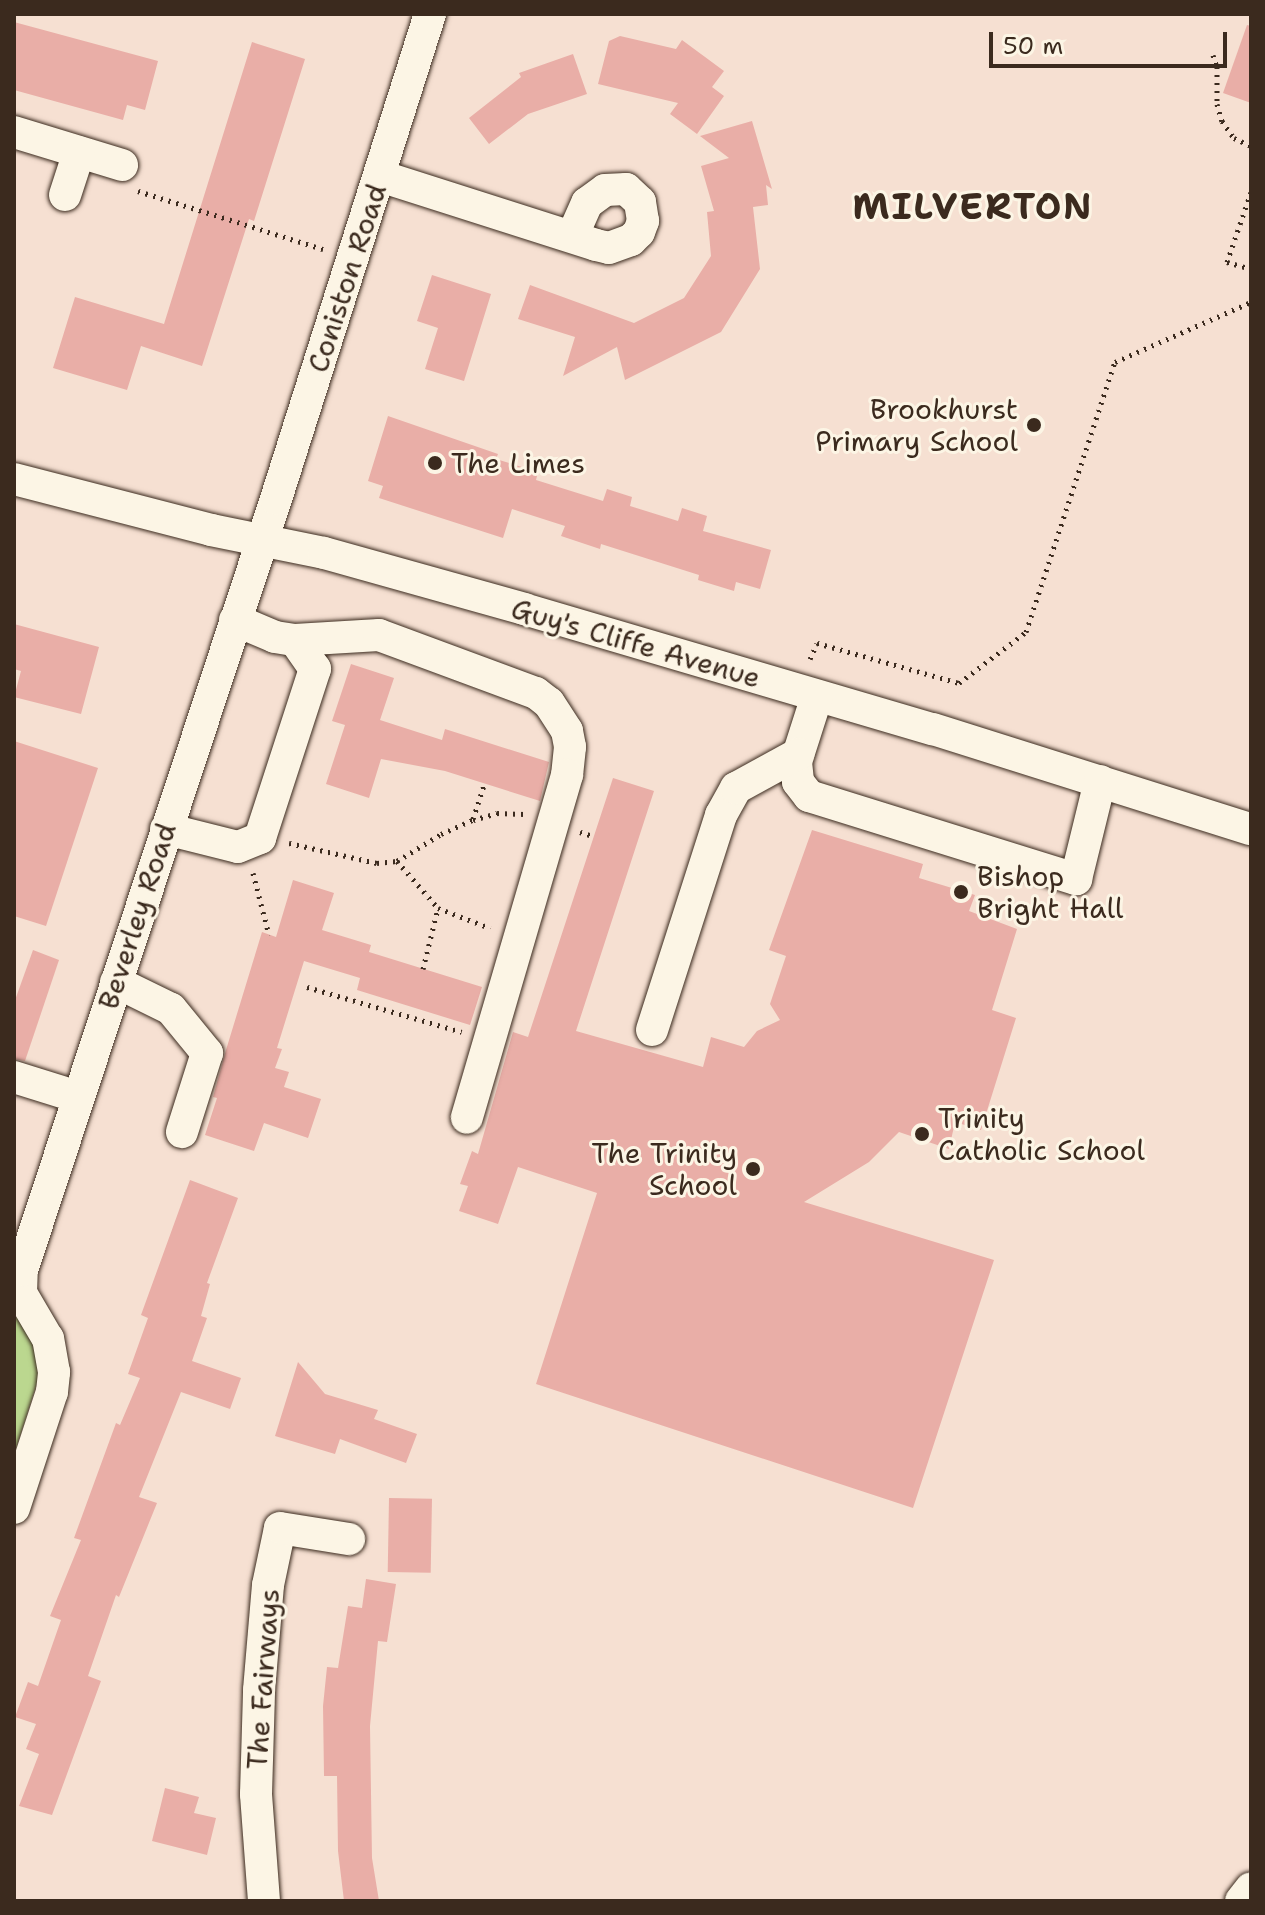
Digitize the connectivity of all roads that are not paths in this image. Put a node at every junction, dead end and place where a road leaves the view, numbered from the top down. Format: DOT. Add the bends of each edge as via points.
graph roads {
  1 [pos="430,14"];
  2 [pos="14,132"];
  3 [pos="79,152"];
  4 [pos="124,176"];
  5 [pos="380,176"];
  6 [pos="65,195"];
  7 [pos="572,236"];
  8 [pos="14,479"];
  9 [pos="262,540"];
  10 [pos="235,620"];
  11 [pos="295,640"];
  12 [pos="817,696"];
  13 [pos="798,754"];
  14 [pos="1100,781"];
  15 [pos="166,829"];
  16 [pos="1251,829"];
  17 [pos="116,982"];
  18 [pos="652,1030"];
  19 [pos="14,1077"];
  20 [pos="78,1097"];
  21 [pos="467,1118"];
  22 [pos="182,1132"];
  23 [pos="17,1294"];
  24 [pos="14,1508"];
  25 [pos="349,1539"];
  26 [pos="1251,1888"];
  27 [pos="264,1901"];
  28 [pos="1241,1901"];
  1 -- 5 [label="street, Coniston Road"];
  2 -- 3 [label="street"];
  3 -- 4 [label="street"];
  3 -- 6 [label="street"];
  5 -- 7 [label="street"];
  5 -- 9 [label="street, Coniston Road"];
  8 -- 9 [label="street, Guy's Cliffe Avenue"];
  9 -- 10 [label="street, Beverley Road"];
  9 -- 12 [label="street, Guy's Cliffe Avenue" via="324,553"];
  10 -- 11 [label="street"];
  10 -- 15 [label="street, Beverley Road"];
  11 -- 15 [label="street" via="315,669 253,842 227,846"];
  11 -- 21 [label="street" via="379,635 536,693 567,731 567,775"];
  12 -- 13 [label="street"];
  12 -- 14 [label="street, Guy's Cliffe Avenue"];
  13 -- 14 [label="street" via="798,782 817,801 1076,879"];
  13 -- 18 [label="street" via="736,788 721,815"];
  14 -- 16 [label="street, Guy's Cliffe Avenue"];
  15 -- 17 [label="street, Beverley Road"];
  17 -- 20 [label="street, Beverley Road"];
  17 -- 22 [label="street" via="171,1009 207,1053"];
  19 -- 20 [label="street"];
  20 -- 23 [label="street, Beverley Road"];
  23 -- 24 [label="street, Beverley Road" via="48,1339 54,1372"];
  25 -- 27 [label="street, The Fairways" via="280,1528 268,1585 259,1690 256,1794"];
  26 -- 28 [label="street"];
}
